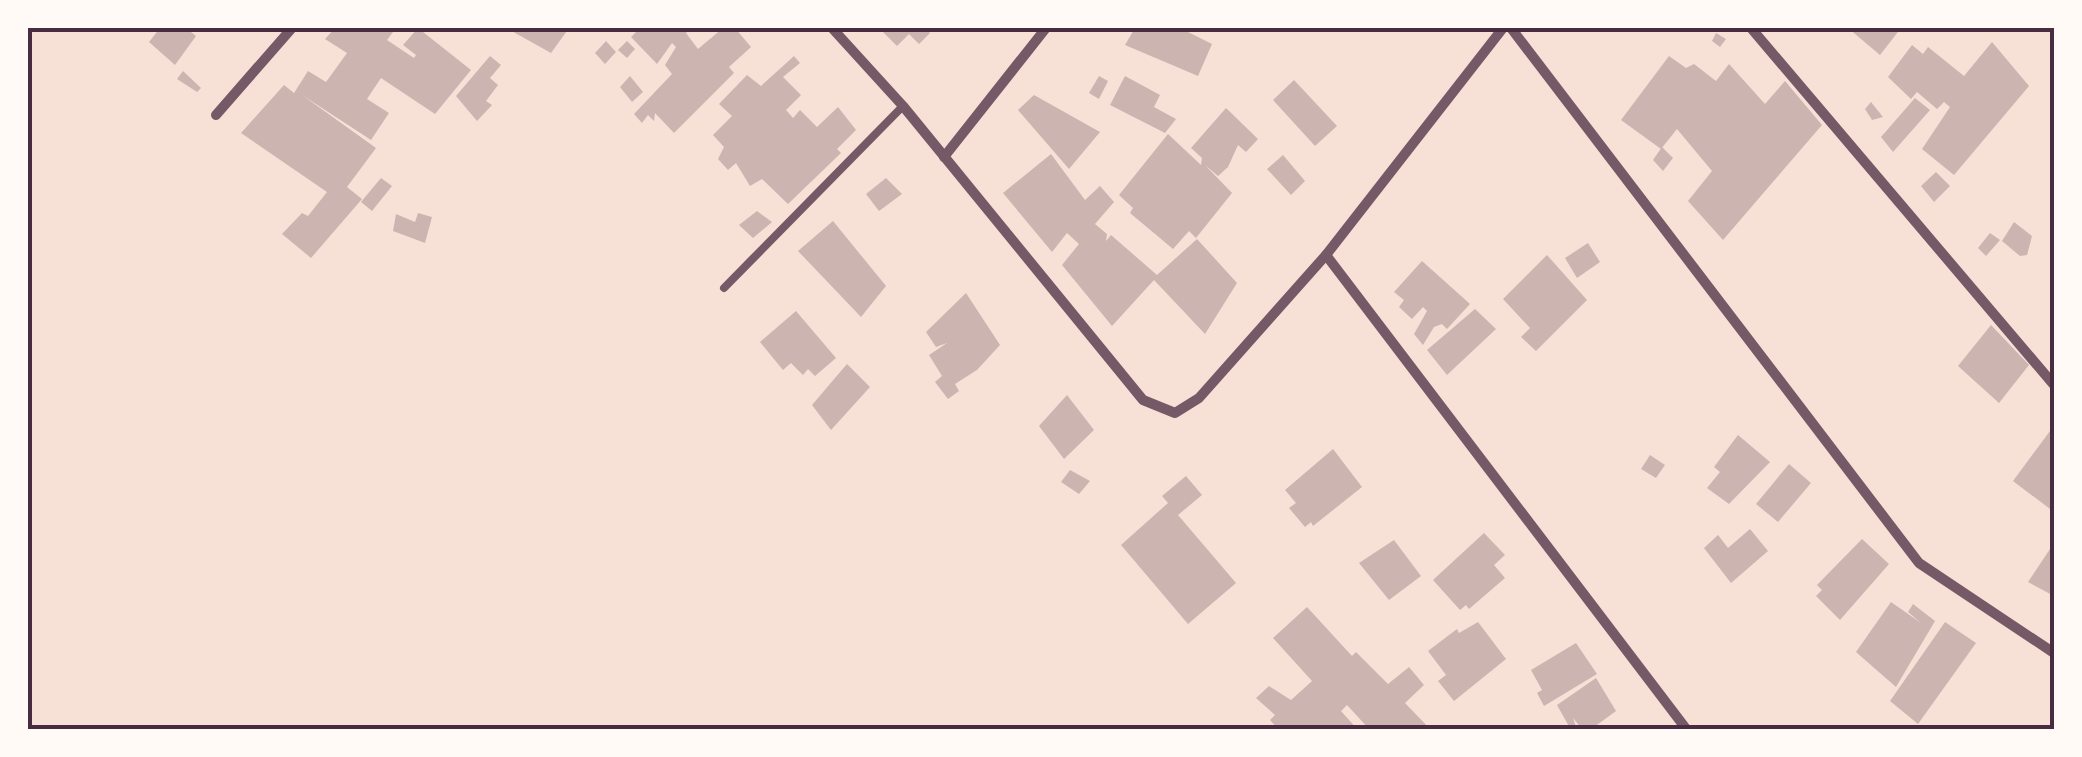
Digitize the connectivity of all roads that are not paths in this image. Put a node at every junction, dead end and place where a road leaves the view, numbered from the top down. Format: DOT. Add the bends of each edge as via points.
graph roads {
  1 [pos="292,28"];
  2 [pos="832,28"];
  3 [pos="1046,28"];
  4 [pos="1503,28"];
  5 [pos="1511,28"];
  6 [pos="1751,28"];
  7 [pos="903,106"];
  8 [pos="216,115"];
  9 [pos="944,157"];
  10 [pos="1326,255"];
  11 [pos="724,288"];
  12 [pos="2054,386"];
  13 [pos="2054,653"];
  14 [pos="1687,730"];
  1 -- 8 [label="street"];
  2 -- 7 [label="street"];
  3 -- 9 [label="street"];
  4 -- 10 [label="street"];
  5 -- 13 [label="street" via="1920,563"];
  6 -- 12 [label="street"];
  7 -- 9 [label="street"];
  7 -- 11 [label="lane"];
  9 -- 10 [label="street" via="1143,400 1175,413 1198,398"];
  10 -- 14 [label="street"];
}
